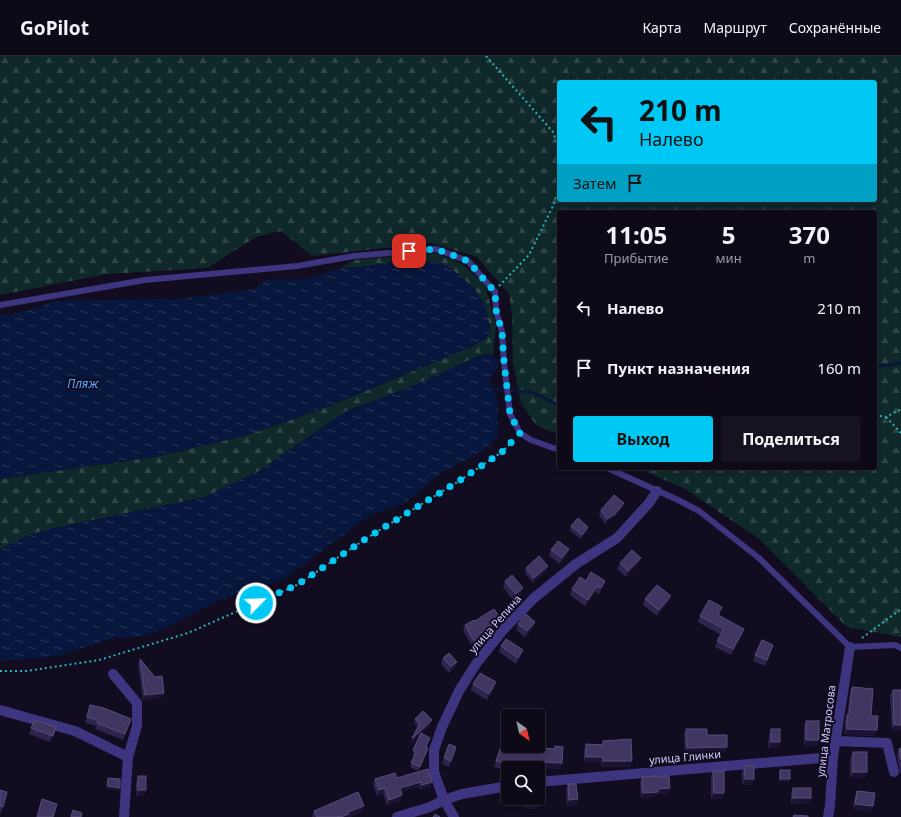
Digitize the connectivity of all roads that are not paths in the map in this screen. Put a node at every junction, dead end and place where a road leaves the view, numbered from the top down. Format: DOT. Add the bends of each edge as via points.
graph roads {
  1 [pos="0,305"];
  2 [pos="557,449"];
  3 [pos="611,470"];
  4 [pos="657,491"];
  5 [pos="850,647"];
  6 [pos="901,648"];
  7 [pos="113,674"];
  8 [pos="0,710"];
  9 [pos="836,741"];
  10 [pos="128,757"];
  11 [pos="833,757"];
  12 [pos="894,772"];
  13 [pos="545,781"];
  14 [pos="501,787"];
  15 [pos="444,800"];
  16 [pos="124,817"];
  17 [pos="397,817"];
  18 [pos="454,817"];
  19 [pos="828,817"];
  1 -- 2 [label="lane" via="145,280 297,266 354,256 436,249 468,261 495,292 496,310 502,332 510,414 520,433"];
  3 -- 4 [label="lane"];
  4 -- 5 [label="lane" via="698,511 759,558"];
  4 -- 15 [label="street, улица Репина" via="617,538 576,564 534,598 503,630 476,664 459,691 434,750 434,772"];
  5 -- 6 [label="lane" via="895,645"];
  5 -- 9 [label="street, улица Матросова"];
  7 -- 10 [label="street" via="137,703 137,726"];
  8 -- 10 [label="street" via="75,731"];
  9 -- 11 [label="street, улица Матросова"];
  9 -- 12 [label="street" via="887,743"];
  10 -- 16 [label="street"];
  11 -- 13 [label="street, улица Глинки"];
  11 -- 19 [label="street, улица Матросова"];
  14 -- 15 [label="street"];
  15 -- 17 [label="street"];
  15 -- 18 [label="street, улица Репина"];
}
